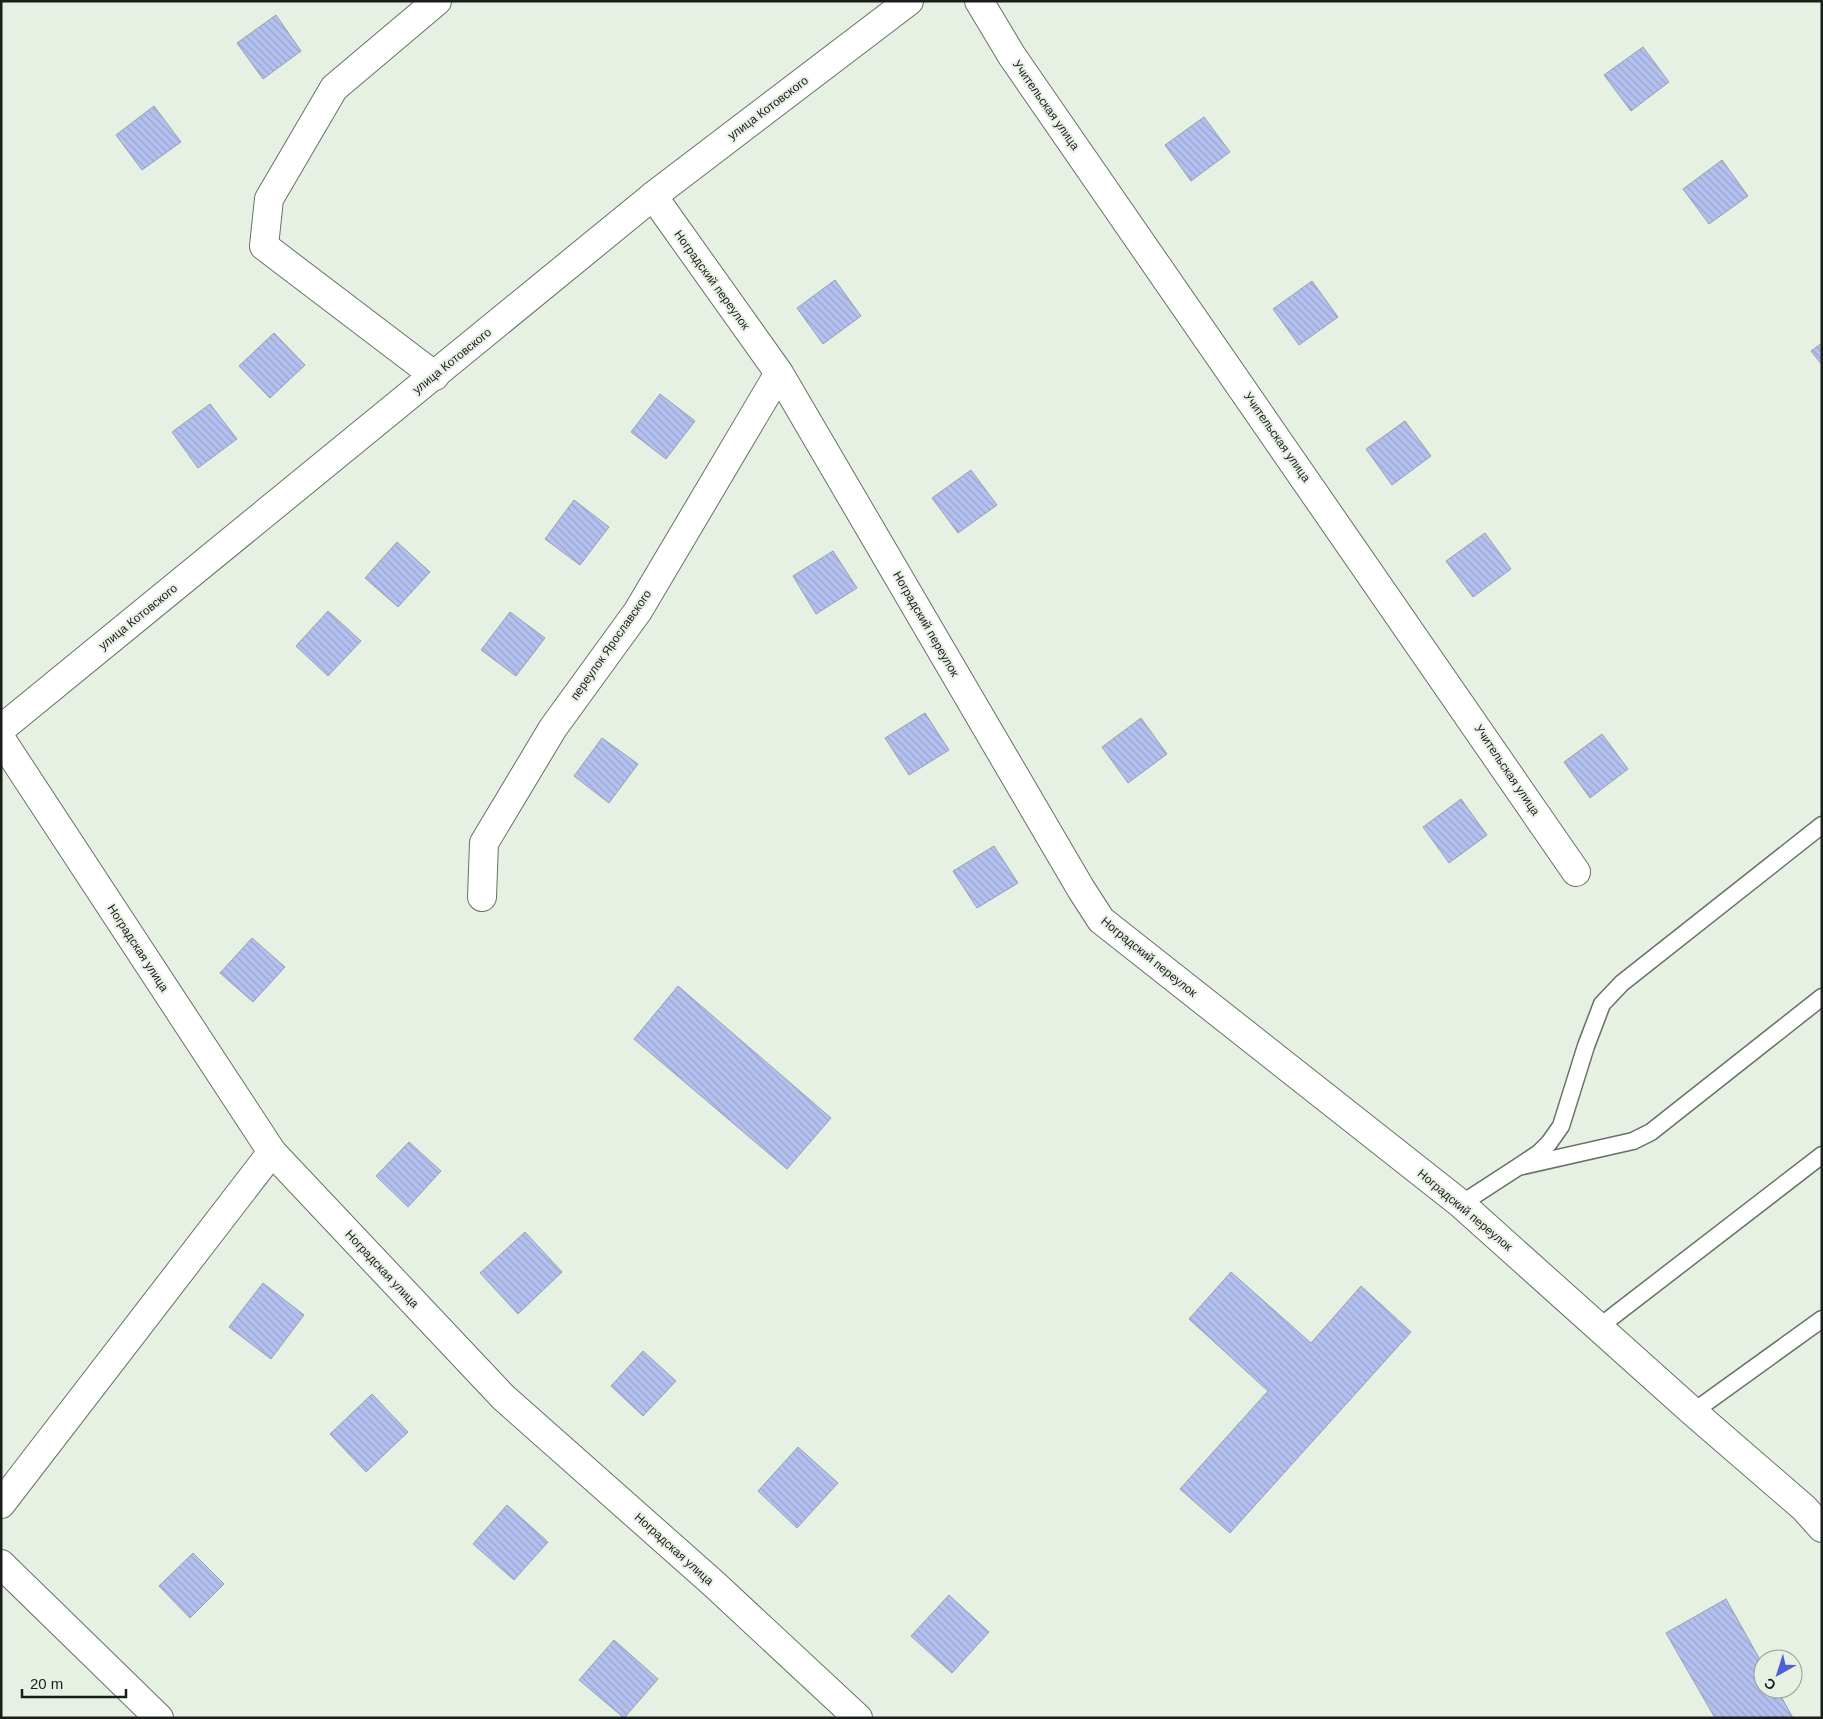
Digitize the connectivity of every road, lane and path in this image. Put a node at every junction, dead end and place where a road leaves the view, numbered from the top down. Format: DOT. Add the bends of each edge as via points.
graph roads {
  1 [pos="437,1"];
  2 [pos="909,1"];
  3 [pos="979,1"];
  4 [pos="653,196"];
  5 [pos="779,373"];
  6 [pos="435,376"];
  7 [pos="1,729"];
  8 [pos="1,739"];
  9 [pos="1822,825"];
  10 [pos="1576,872"];
  11 [pos="482,897"];
  12 [pos="1822,997"];
  13 [pos="272,1152"];
  14 [pos="1822,1154"];
  15 [pos="1518,1167"];
  16 [pos="1461,1204"];
  17 [pos="1822,1319"];
  18 [pos="1599,1327"];
  19 [pos="1693,1412"];
  20 [pos="1,1504"];
  21 [pos="1822,1528"];
  22 [pos="1,1564"];
  23 [pos="159,1718"];
  24 [pos="858,1718"];
  1 -- 6 [label="street" via="334,88 269,199 264,246"];
  2 -- 4 [label="street, улица Котовского"];
  3 -- 10 [label="street, Учительская улица" via="1012,56"];
  4 -- 5 [label="street, Ноградский переулок"];
  4 -- 6 [label="street, улица Котовского"];
  5 -- 11 [label="street, переулок Ярославского" via="638,612 553,728 484,843"];
  5 -- 16 [label="street, Ноградский переулок" via="1101,920"];
  6 -- 7 [label="street, улица Котовского"];
  8 -- 13 [label="street, Ноградская улица"];
  9 -- 15 [label="lane" via="1622,983 1602,1004 1561,1126 1539,1153"];
  12 -- 15 [label="lane" via="1651,1132 1633,1141"];
  13 -- 20 [label="street"];
  13 -- 24 [label="street, Ноградская улица" via="503,1397 714,1584"];
  14 -- 18 [label="lane"];
  15 -- 16 [label="lane"];
  16 -- 18 [label="street, Ноградский переулок"];
  17 -- 19 [label="lane"];
  18 -- 19 [label="street, Ноградский переулок"];
  19 -- 21 [label="street, Ноградский переулок" via="1804,1508"];
  22 -- 23 [label="street"];
}
